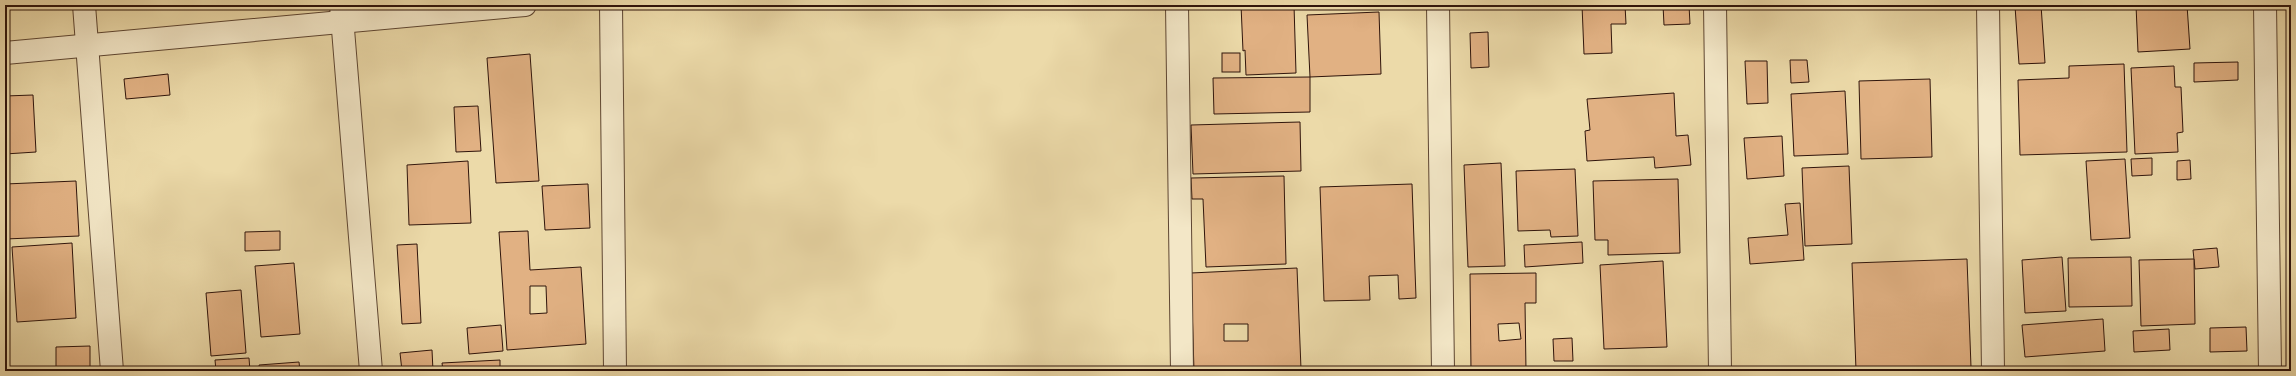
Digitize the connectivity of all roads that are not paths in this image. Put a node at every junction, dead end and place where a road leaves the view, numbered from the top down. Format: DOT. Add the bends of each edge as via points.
graph roads {
  1 [pos="84,5"];
  2 [pos="525,5"];
  3 [pos="611,5"];
  4 [pos="1177,5"];
  5 [pos="1438,5"];
  6 [pos="1715,5"];
  7 [pos="1988,5"];
  8 [pos="2265,5"];
  9 [pos="342,13"];
  10 [pos="87,45"];
  11 [pos="5,53"];
  12 [pos="112,371"];
  13 [pos="371,371"];
  14 [pos="615,371"];
  15 [pos="1182,371"];
  16 [pos="1443,371"];
  17 [pos="1720,371"];
  18 [pos="1993,371"];
  19 [pos="2270,371"];
  1 -- 10 [label="street"];
  2 -- 9 [label="street"];
  3 -- 14 [label="street"];
  4 -- 15 [label="street"];
  5 -- 16 [label="street"];
  6 -- 17 [label="street"];
  7 -- 18 [label="street"];
  8 -- 19 [label="street"];
  9 -- 10 [label="street"];
  9 -- 13 [label="street"];
  10 -- 11 [label="street"];
  10 -- 12 [label="street"];
}
